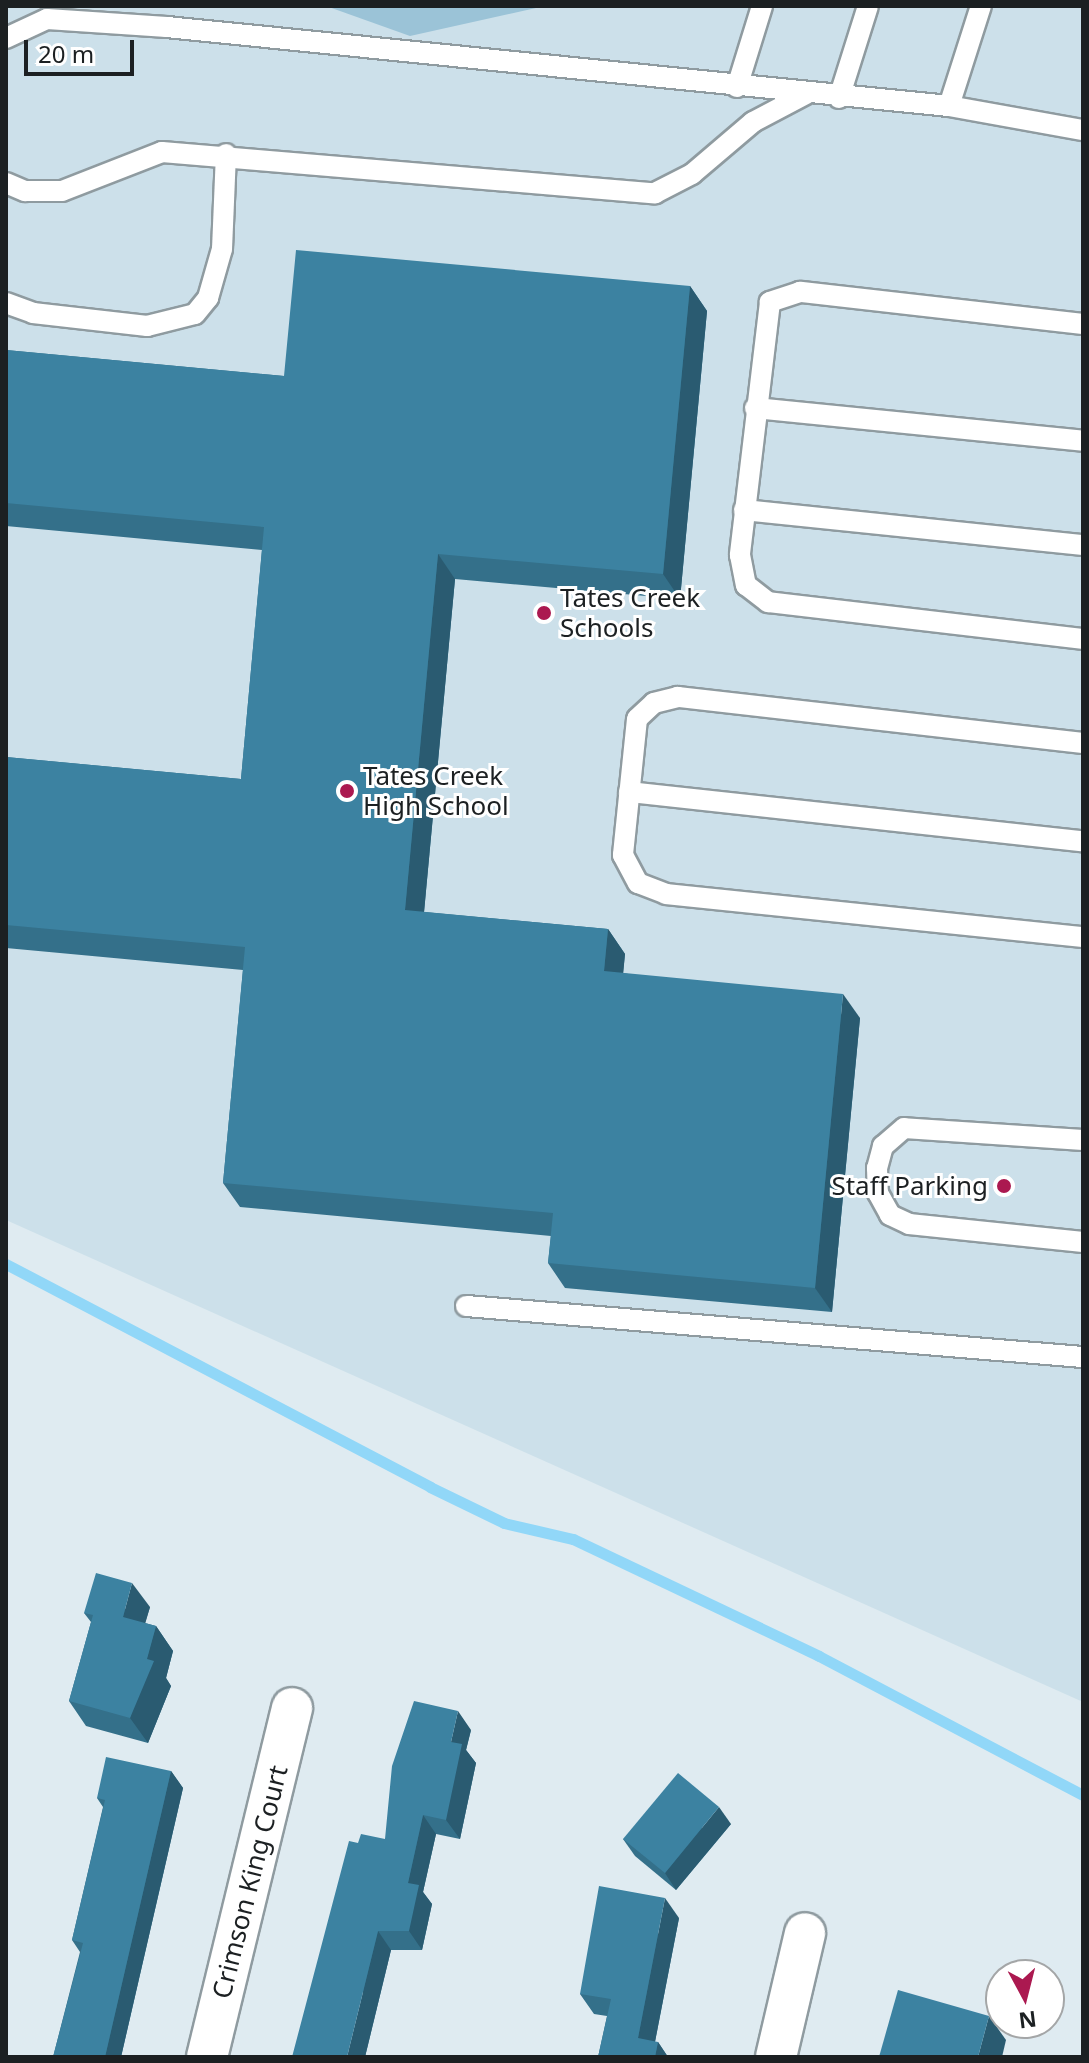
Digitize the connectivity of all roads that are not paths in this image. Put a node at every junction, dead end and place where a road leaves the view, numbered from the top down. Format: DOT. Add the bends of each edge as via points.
graph roads {
  1 [pos="762,6"];
  2 [pos="868,6"];
  3 [pos="981,6"];
  4 [pos="6,38"];
  5 [pos="737,87"];
  6 [pos="806,94"];
  7 [pos="839,98"];
  8 [pos="949,106"];
  9 [pos="1083,130"];
  10 [pos="226,154"];
  11 [pos="6,183"];
  12 [pos="6,303"];
  13 [pos="1083,324"];
  14 [pos="755,408"];
  15 [pos="1083,441"];
  16 [pos="744,510"];
  17 [pos="1083,545"];
  18 [pos="1083,639"];
  19 [pos="1083,743"];
  20 [pos="629,792"];
  21 [pos="1083,841"];
  22 [pos="1083,937"];
  23 [pos="1083,1140"];
  24 [pos="1083,1242"];
  25 [pos="466,1306"];
  26 [pos="1083,1357"];
  27 [pos="292,1708"];
  28 [pos="805,1933"];
  29 [pos="207,2057"];
  30 [pos="776,2057"];
  1 -- 5 [label="lane"];
  2 -- 7 [label="lane"];
  3 -- 8 [label="lane"];
  4 -- 5 [label="lane" via="47,19"];
  5 -- 6 [label="lane"];
  6 -- 7 [label="lane"];
  6 -- 10 [label="lane" via="753,122 692,174 655,193"];
  7 -- 8 [label="lane"];
  8 -- 9 [label="lane"];
  10 -- 11 [label="lane" via="162,152 62,191 25,191"];
  10 -- 12 [label="lane" via="222,249 208,298 195,314 147,326"];
  13 -- 14 [label="lane" via="800,292 770,302"];
  14 -- 15 [label="lane"];
  14 -- 16 [label="lane"];
  16 -- 17 [label="lane"];
  16 -- 18 [label="lane" via="746,585 768,602"];
  19 -- 20 [label="lane" via="678,697 654,703 637,719"];
  20 -- 21 [label="lane"];
  20 -- 22 [label="lane" via="623,855 638,883 666,894"];
  23 -- 24 [label="lane" via="904,1128 883,1146 877,1168 878,1193 890,1215 909,1224"];
  25 -- 26 [label="lane"];
  27 -- 29 [label="street, Crimson King Court"];
  28 -- 30 [label="street"];
}
